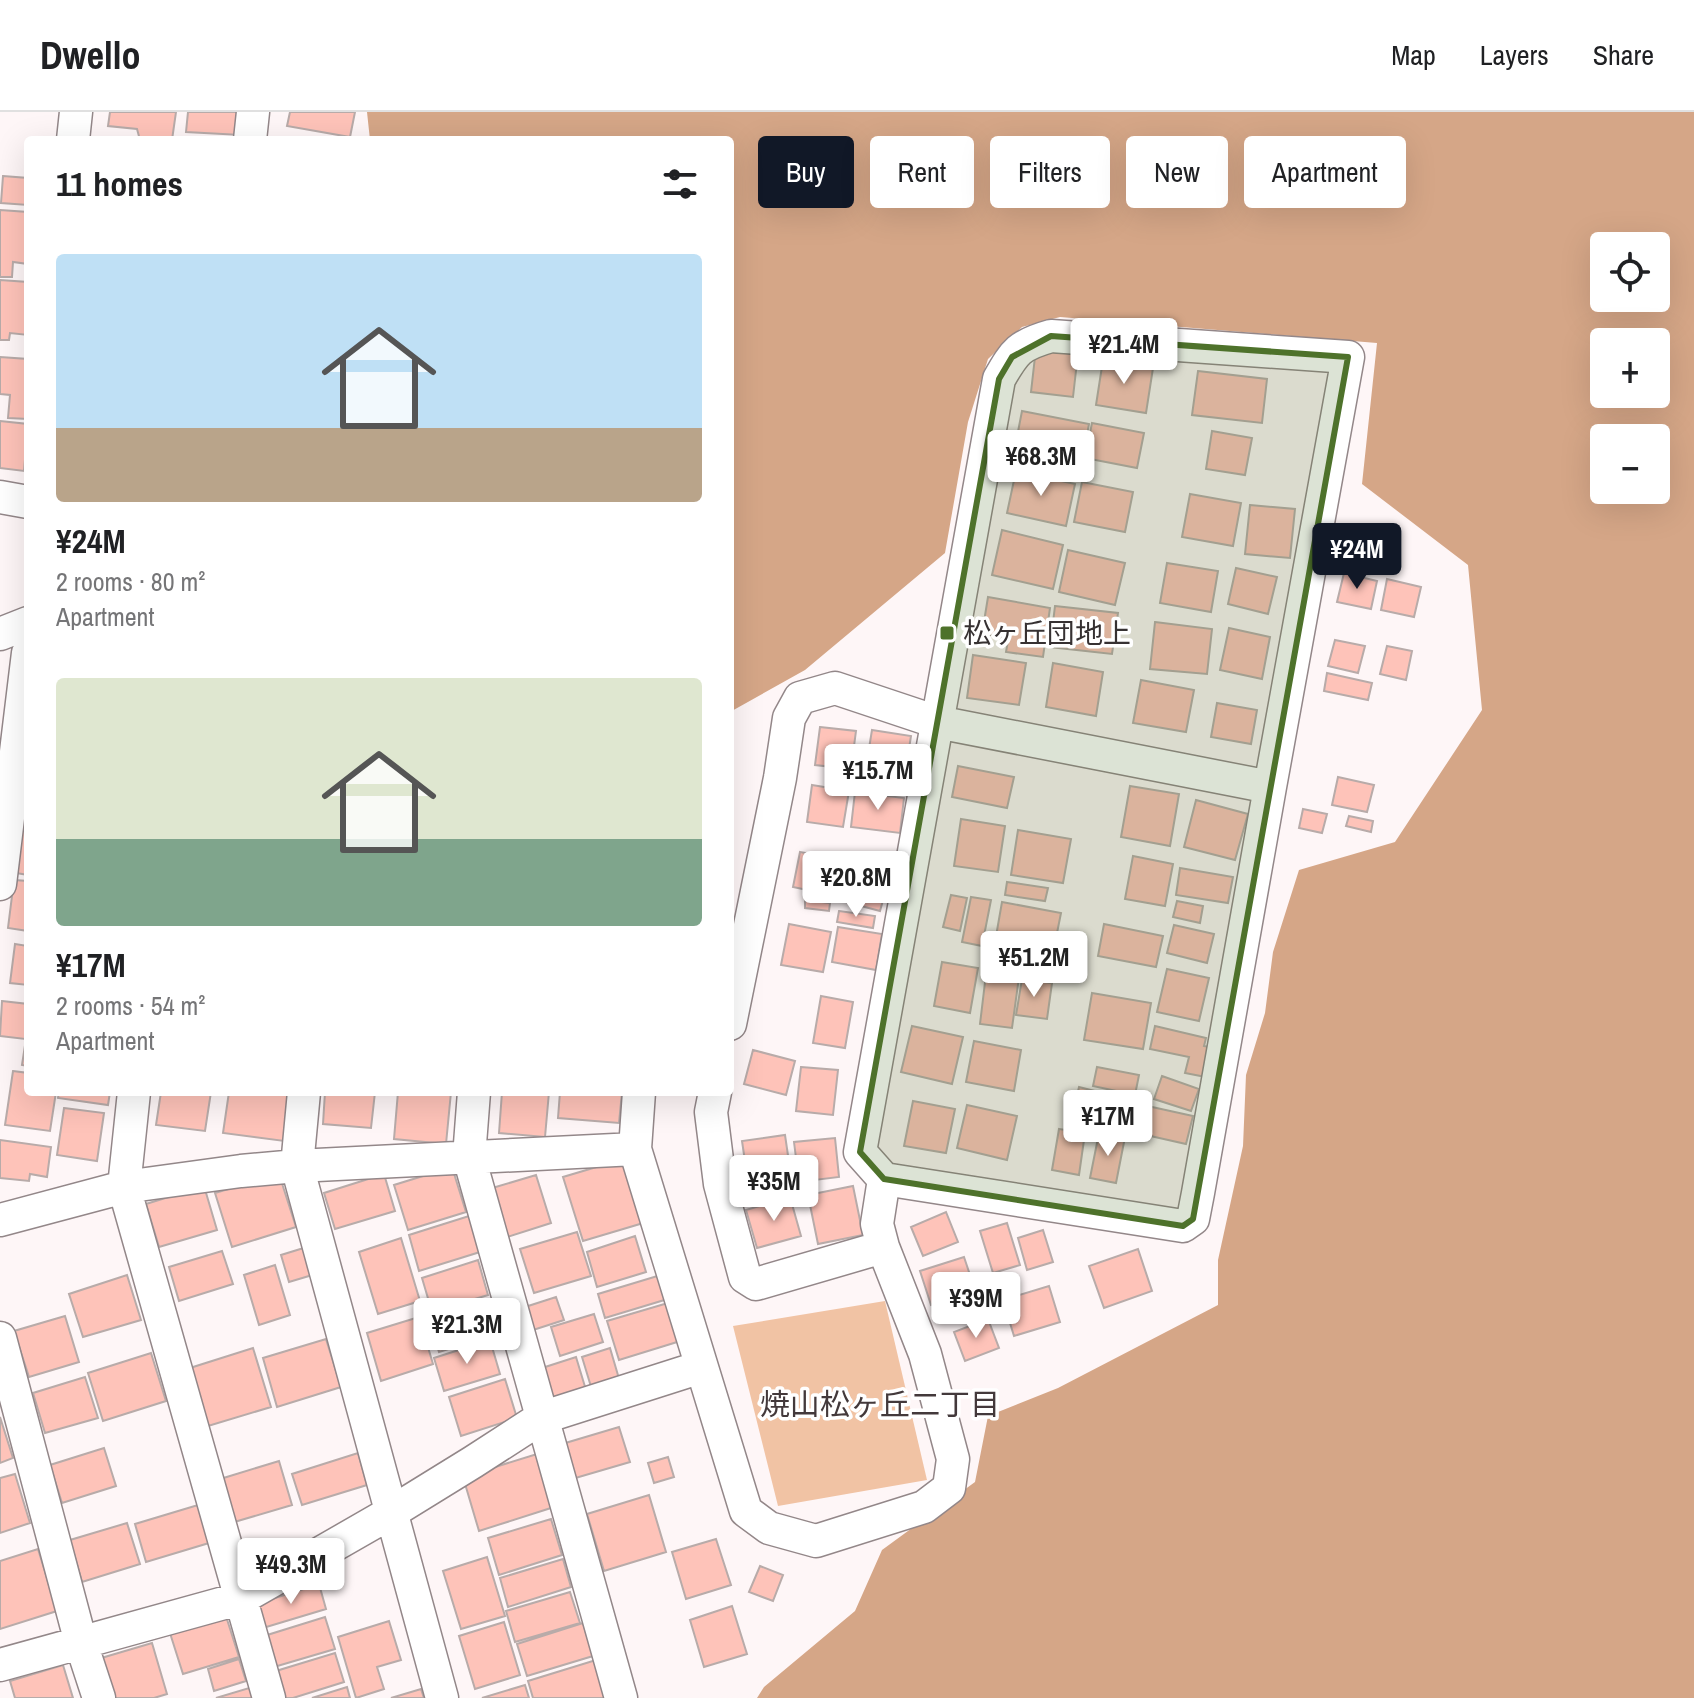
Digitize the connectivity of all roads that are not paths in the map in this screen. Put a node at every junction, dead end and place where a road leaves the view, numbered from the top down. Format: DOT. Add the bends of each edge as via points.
graph roads {
  1 [pos="76,112"];
  2 [pos="253,112"];
  3 [pos="73,136"];
  4 [pos="250,136"];
  5 [pos="0,497"];
  6 [pos="24,501"];
  7 [pos="24,625"];
  8 [pos="0,634"];
  9 [pos="24,695"];
  10 [pos="937,722"];
  11 [pos="1270,787"];
  12 [pos="12,820"];
  13 [pos="0,884"];
  14 [pos="734,1004"];
  15 [pos="134,1096"];
  16 [pos="304,1096"];
  17 [pos="474,1096"];
  18 [pos="639,1096"];
  19 [pos="714,1096"];
  20 [pos="635,1149"];
  21 [pos="469,1157"];
  22 [pos="297,1166"];
  23 [pos="884,1179"];
  24 [pos="124,1187"];
  25 [pos="0,1220"];
  26 [pos="883,1247"];
  27 [pos="0,1338"];
  28 [pos="701,1367"];
  29 [pos="541,1418"];
  30 [pos="392,1512"];
  31 [pos="242,1598"];
  32 [pos="81,1643"];
  33 [pos="0,1665"];
  34 [pos="99,1698"];
  35 [pos="269,1698"];
  36 [pos="442,1698"];
  37 [pos="621,1698"];
  1 -- 3 [label="street"];
  2 -- 4 [label="street"];
  5 -- 6 [label="street"];
  7 -- 8 [label="street"];
  9 -- 12 [label="street"];
  10 -- 11 [label="street"];
  10 -- 11 [label="street" via="999,379 1012,357 1029,342 1051,336 1348,357"];
  10 -- 14 [label="street" via="835,688 800,698 789,718"];
  10 -- 23 [label="street" via="860,1152"];
  11 -- 23 [label="street" via="1193,1219 1183,1226"];
  12 -- 13 [label="street"];
  15 -- 24 [label="street"];
  16 -- 22 [label="street"];
  17 -- 21 [label="street"];
  18 -- 20 [label="street"];
  19 -- 26 [label="street" via="711,1112 720,1184 745,1277 756,1284"];
  20 -- 21 [label="street"];
  20 -- 28 [label="street"];
  21 -- 22 [label="street"];
  21 -- 29 [label="street"];
  22 -- 24 [label="street"];
  22 -- 30 [label="street"];
  23 -- 26 [label="street" via="877,1224"];
  24 -- 25 [label="street"];
  24 -- 31 [label="street"];
  26 -- 28 [label="street" via="925,1354 953,1459 949,1488 924,1507 816,1541 769,1528 746,1511"];
  27 -- 32 [label="street"];
  28 -- 29 [label="street"];
  29 -- 30 [label="street"];
  29 -- 37 [label="street"];
  30 -- 31 [label="street"];
  30 -- 36 [label="street"];
  31 -- 32 [label="street"];
  31 -- 35 [label="street"];
  32 -- 33 [label="street"];
  32 -- 34 [label="street"];
}
